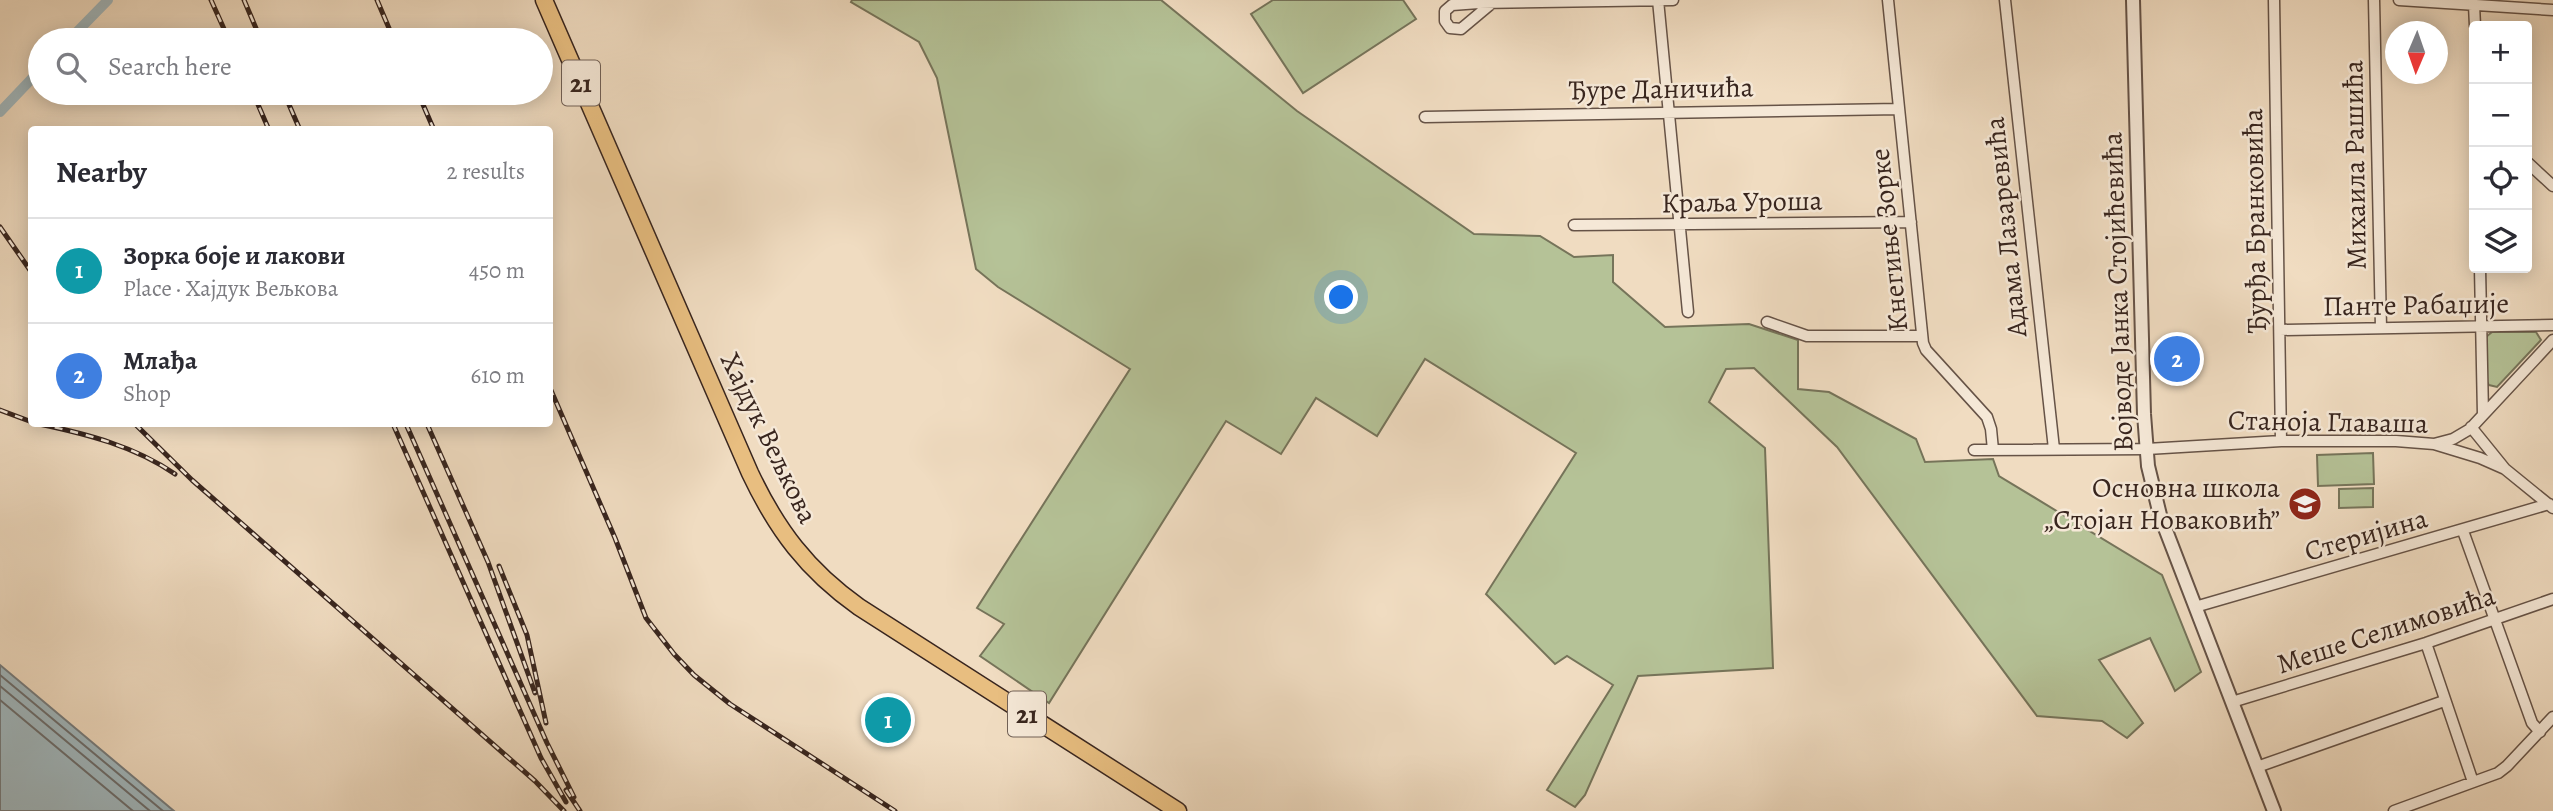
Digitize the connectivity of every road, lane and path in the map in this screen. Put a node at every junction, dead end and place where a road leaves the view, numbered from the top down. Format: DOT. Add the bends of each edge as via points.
graph roads {
  1 [pos="544,0"];
  2 [pos="1658,0"];
  3 [pos="1673,0"];
  4 [pos="1888,0"];
  5 [pos="2005,0"];
  6 [pos="2133,0"];
  7 [pos="2274,0"];
  8 [pos="2374,0"];
  9 [pos="2399,0"];
  10 [pos="1492,3"];
  11 [pos="2474,5"];
  12 [pos="2553,10"];
  13 [pos="2475,21"];
  14 [pos="1899,109"];
  15 [pos="1670,112"];
  16 [pos="1425,117"];
  17 [pos="2532,167"];
  18 [pos="2553,187"];
  19 [pos="1911,222"];
  20 [pos="1574,225"];
  21 [pos="1681,226"];
  22 [pos="2480,273"];
  23 [pos="1688,312"];
  24 [pos="1767,322"];
  25 [pos="2553,325"];
  26 [pos="2481,327"];
  27 [pos="2381,328"];
  28 [pos="2280,330"];
  29 [pos="1922,336"];
  30 [pos="2553,340"];
  31 [pos="2483,415"];
  32 [pos="2472,427"];
  33 [pos="2281,441"];
  34 [pos="2434,444"];
  35 [pos="2054,449"];
  36 [pos="2147,449"];
  37 [pos="1975,450"];
  38 [pos="1993,450"];
  39 [pos="2505,469"];
  40 [pos="2551,506"];
  41 [pos="2463,531"];
  42 [pos="2553,599"];
  43 [pos="2195,607"];
  44 [pos="2495,619"];
  45 [pos="2426,643"];
  46 [pos="2444,701"];
  47 [pos="2232,702"];
  48 [pos="2553,717"];
  49 [pos="2540,732"];
  50 [pos="2257,767"];
  51 [pos="2473,782"];
  52 [pos="1178,811"];
  53 [pos="2274,811"];
  54 [pos="2394,811"];
  1 -- 52 [label="main road, Хајдук Вељкова / 21" via="750,473 796,549 821,578 859,607"];
  2 -- 3 [label="street"];
  2 -- 10 [label="street"];
  2 -- 15 [label="street"];
  4 -- 14 [label="street, Кнегиње Зорке"];
  5 -- 35 [label="street, Адама Лазаревића"];
  6 -- 36 [label="street, Војводе Јанка Стојићевића"];
  7 -- 28 [label="street, Ђурђа Бранковића"];
  8 -- 27 [label="street, Михаила Рашића"];
  9 -- 11 [label="street"];
  11 -- 12 [label="street"];
  11 -- 13 [label="street"];
  14 -- 15 [label="street, Ђуре Даничића"];
  14 -- 19 [label="street, Кнегиње Зорке"];
  15 -- 16 [label="street, Ђуре Даничића"];
  15 -- 21 [label="street"];
  17 -- 18 [label="street"];
  19 -- 21 [label="street, Краља Уроша"];
  19 -- 29 [label="street, Кнегиње Зорке"];
  20 -- 21 [label="street, Краља Уроша"];
  21 -- 23 [label="street"];
  22 -- 26 [label="street"];
  24 -- 29 [label="street" via="1807,336"];
  25 -- 26 [label="street, Панте Рабаџије"];
  26 -- 27 [label="street, Панте Рабаџије"];
  26 -- 31 [label="street"];
  27 -- 28 [label="street, Панте Рабаџије"];
  28 -- 33 [label="street, Ђурђа Бранковића"];
  29 -- 38 [label="street, Кнегиње Зорке" via="1926,349 1987,417"];
  30 -- 31 [label="street"];
  31 -- 32 [label="street"];
  32 -- 34 [label="street"];
  32 -- 39 [label="street"];
  33 -- 34 [label="street, Станоја Главаша"];
  33 -- 36 [label="street, Станоја Главаша"];
  34 -- 39 [label="street, Станоја Главаша"];
  35 -- 36 [label="street, Станоја Главаша"];
  35 -- 38 [label="street, Станоја Главаша"];
  36 -- 43 [label="street, Војводе Јанка Стојићевића" via="2160,515"];
  37 -- 38 [label="street, Станоја Главаша"];
  39 -- 40 [label="street"];
  40 -- 41 [label="street, Стеријина"];
  41 -- 43 [label="street, Стеријина"];
  41 -- 44 [label="street"];
  42 -- 44 [label="street, Меше Селимовића"];
  43 -- 47 [label="street, Војводе Јанка Стојићевића"];
  44 -- 45 [label="street, Меше Селимовића"];
  44 -- 49 [label="street" via="2532,723"];
  45 -- 46 [label="street"];
  45 -- 47 [label="street, Меше Селимовића"];
  46 -- 50 [label="street"];
  46 -- 51 [label="street"];
  47 -- 50 [label="street, Војводе Јанка Стојићевића"];
  48 -- 49 [label="street"];
  49 -- 51 [label="street" via="2503,770"];
  50 -- 53 [label="street, Војводе Јанка Стојићевића"];
  51 -- 54 [label="street"];
}
